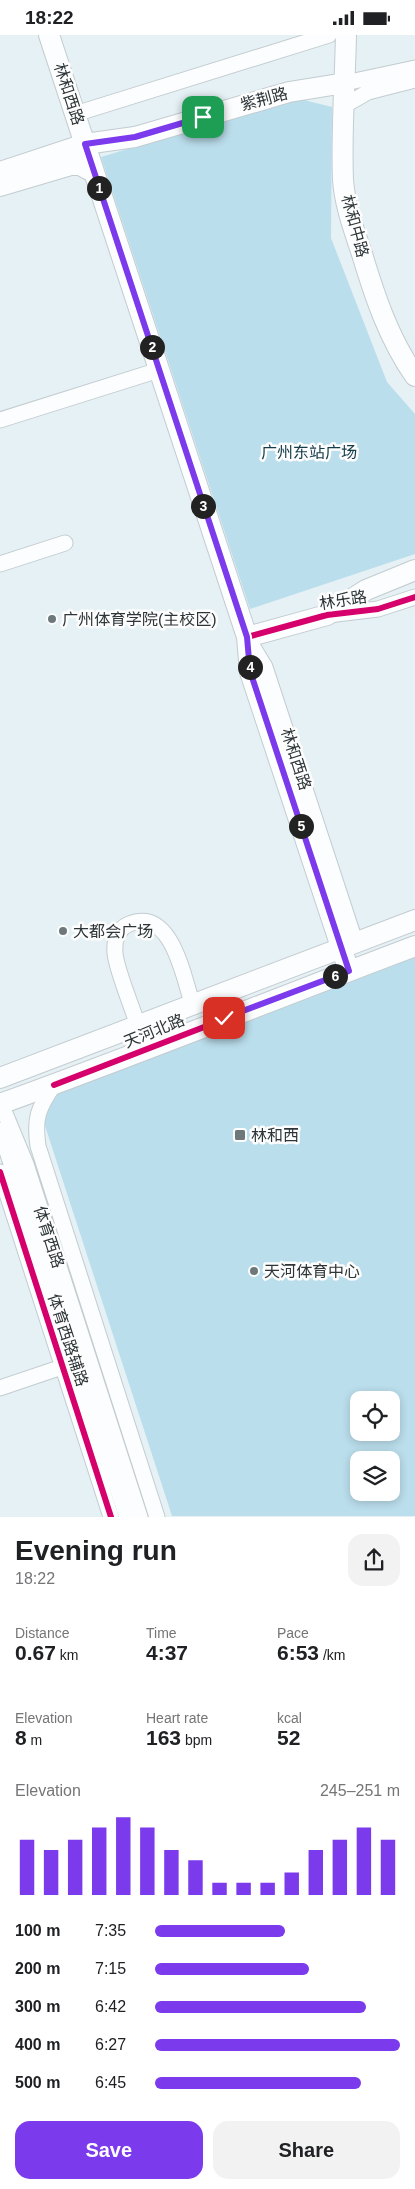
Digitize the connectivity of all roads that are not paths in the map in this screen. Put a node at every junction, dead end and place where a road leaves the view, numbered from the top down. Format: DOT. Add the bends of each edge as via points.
graph roads {
  1 [pos="49,35"];
  2 [pos="329,35"];
  3 [pos="346,35"];
  4 [pos="415,68"];
  5 [pos="415,80"];
  6 [pos="345,83"];
  7 [pos="342,107"];
  8 [pos="75,114"];
  9 [pos="85,144"];
  10 [pos="0,172"];
  11 [pos="93,172"];
  12 [pos="0,186"];
  13 [pos="159,369"];
  14 [pos="415,376"];
  15 [pos="0,419"];
  16 [pos="66,543"];
  17 [pos="0,564"];
  18 [pos="415,570"];
  19 [pos="415,597"];
  20 [pos="327,615"];
  21 [pos="247,637"];
  22 [pos="415,920"];
  23 [pos="348,944"];
  24 [pos="415,946"];
  25 [pos="349,971"];
  26 [pos="193,1006"];
  27 [pos="138,1026"];
  28 [pos="0,1078"];
  29 [pos="54,1085"];
  30 [pos="0,1103"];
  31 [pos="0,1130"];
  32 [pos="0,1173"];
  33 [pos="62,1367"];
  34 [pos="0,1388"];
  35 [pos="136,1452"];
  36 [pos="121,1457"];
  37 [pos="106,1515"];
  38 [pos="127,1517"];
  39 [pos="140,1517"];
  40 [pos="157,1517"];
  1 -- 8 [label="main road, 林和西路"];
  2 -- 8 [label="street"];
  3 -- 6 [label="main road, 林和中路"];
  4 -- 6 [label="street, 紫荆路"];
  5 -- 7 [label="street" via="368,92"];
  6 -- 7 [label="main road, 林和中路"];
  6 -- 9 [label="main road, 紫荆路" via="289,92 135,137"];
  7 -- 14 [label="main road, 林和中路" via="343,182 348,214 380,313"];
  8 -- 9 [label="main road, 林和西路"];
  9 -- 10 [label="main road, 紫荆路"];
  9 -- 11 [label="main road, 林和西路"];
  11 -- 12 [label="main road" via="80,165 71,165"];
  11 -- 13 [label="main road, 林和西路"];
  13 -- 15 [label="street"];
  13 -- 21 [label="main road, 林和西路"];
  16 -- 17 [label="street"];
  18 -- 20 [label="main road, 林乐路" via="366,590"];
  19 -- 20 [label="street, 林乐路" via="371,610"];
  20 -- 21 [label="main road, 林乐路"];
  21 -- 23 [label="main road, 林和西路" via="250,671"];
  22 -- 23 [label="main road, 天河北路"];
  23 -- 25 [label="main road, 林和西路"];
  23 -- 26 [label="main road, 天河北路"];
  24 -- 25 [label="main road, 天河北路"];
  25 -- 29 [label="main road, 天河北路"];
  26 -- 27 [label="main road, 天河北路"];
  26 -- 27 [label="street" via="169,937 155,923 140,919 125,925 116,935 115,954"];
  27 -- 28 [label="main road, 天河北路"];
  29 -- 30 [label="main road, 天河北路"];
  29 -- 35 [label="street, 体育西路辅路" via="38,1109 38,1146"];
  30 -- 36 [label="street, 体育西路" via="26,1163"];
  31 -- 38 [label="street, 体育西路"];
  32 -- 33 [label="street, 体育西路辅路"];
  33 -- 34 [label="street"];
  33 -- 37 [label="street, 体育西路辅路"];
  35 -- 36 [label="street"];
  35 -- 40 [label="street, 体育西路辅路"];
  36 -- 39 [label="street, 体育西路"];
}
